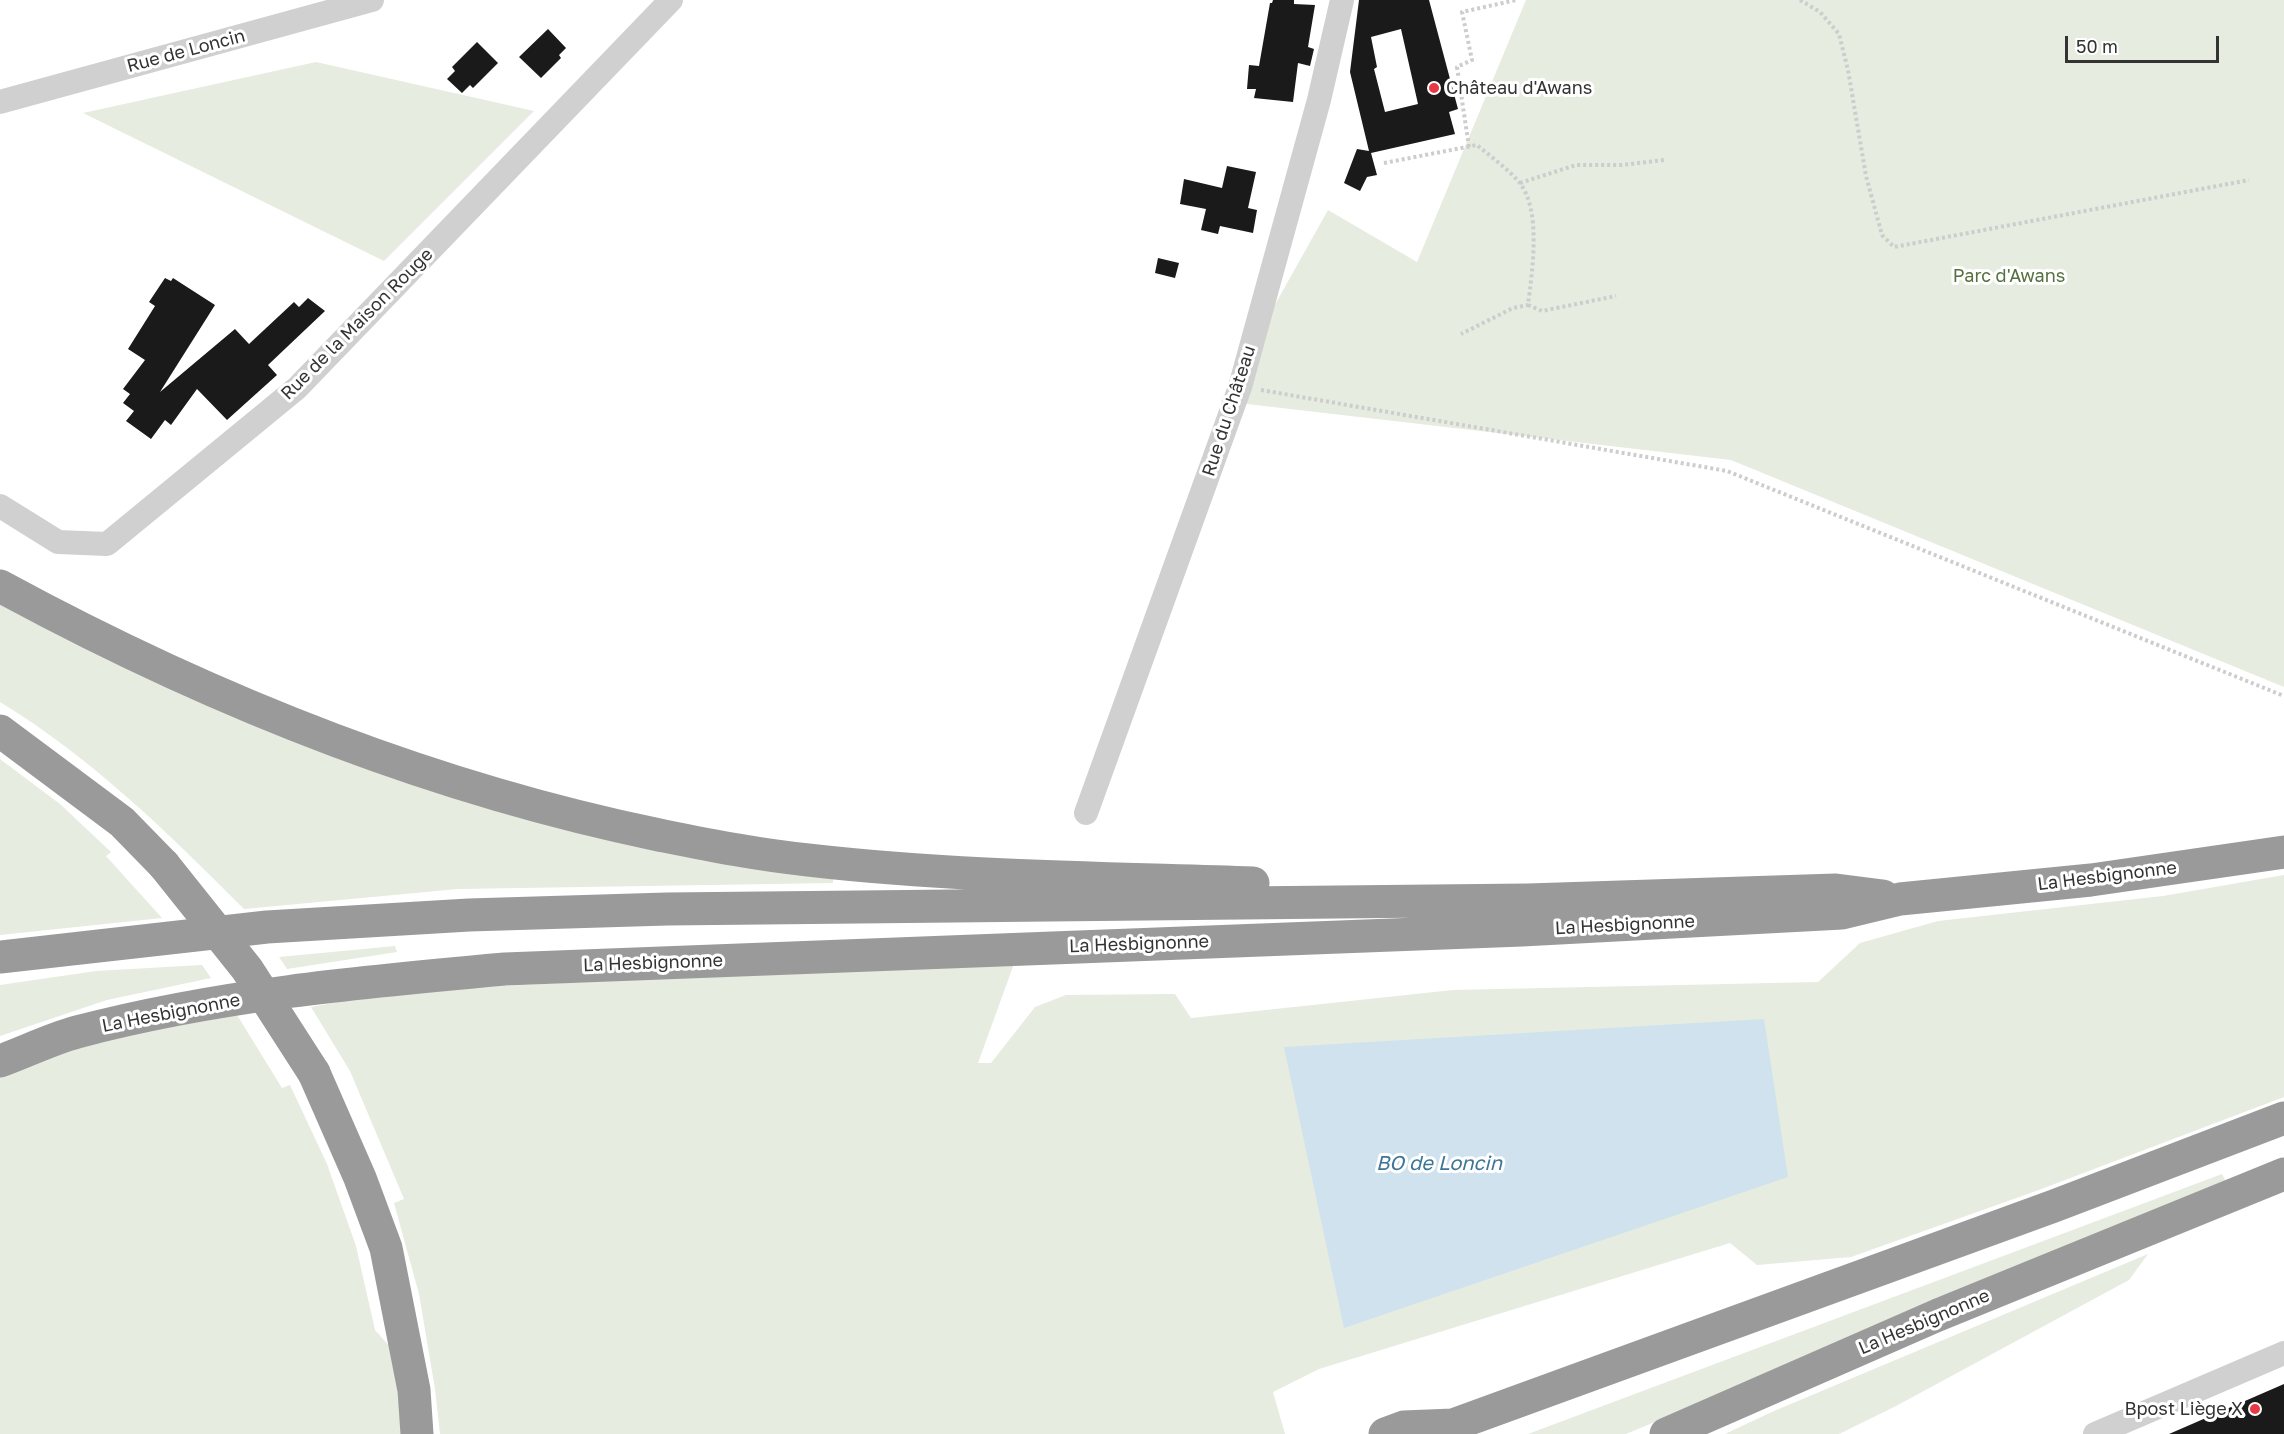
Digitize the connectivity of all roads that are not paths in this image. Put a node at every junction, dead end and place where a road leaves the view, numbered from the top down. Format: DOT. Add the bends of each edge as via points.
graph roads {
  1 [pos="372,0"];
  2 [pos="671,0"];
  3 [pos="1342,0"];
  4 [pos="0,102"];
  5 [pos="0,506"];
  6 [pos="0,586"];
  7 [pos="0,731"];
  8 [pos="1086,813"];
  9 [pos="2284,852"];
  10 [pos="1900,899"];
  11 [pos="1304,903"];
  12 [pos="0,957"];
  13 [pos="0,1061"];
  14 [pos="2284,1118"];
  15 [pos="2284,1174"];
  16 [pos="2284,1353"];
  17 [pos="1443,1429"];
  18 [pos="417,1434"];
  19 [pos="1385,1434"];
  20 [pos="1666,1434"];
  21 [pos="2095,1434"];
  1 -- 4 [label="street, Rue de Loncin"];
  2 -- 5 [label="street, Rue de la Maison Rouge" via="297,388 107,544 58,542"];
  3 -- 8 [label="street, Rue du Château" via="1319,100 1240,387"];
  6 -- 11 [label="highway" via="162,668 295,727 490,793 600,822 807,860 1040,877 1263,883"];
  7 -- 18 [label="highway, bridge" via="122,822 164,865 247,969 314,1073 386,1248 414,1390"];
  9 -- 10 [label="highway, La Hesbignonne" via="2091,880"];
  10 -- 11 [label="highway" via="1836,890"];
  10 -- 13 [label="highway, La Hesbignonne" via="1842,913 1522,930 505,969 347,983 204,1004 75,1032"];
  11 -- 12 [label="highway" via="667,909 469,915 267,927"];
  14 -- 17 [label="highway"];
  15 -- 20 [label="highway, La Hesbignonne" via="1938,1315"];
  16 -- 21 [label="street"];
  17 -- 19 [label="highway" via="1404,1427"];
}
